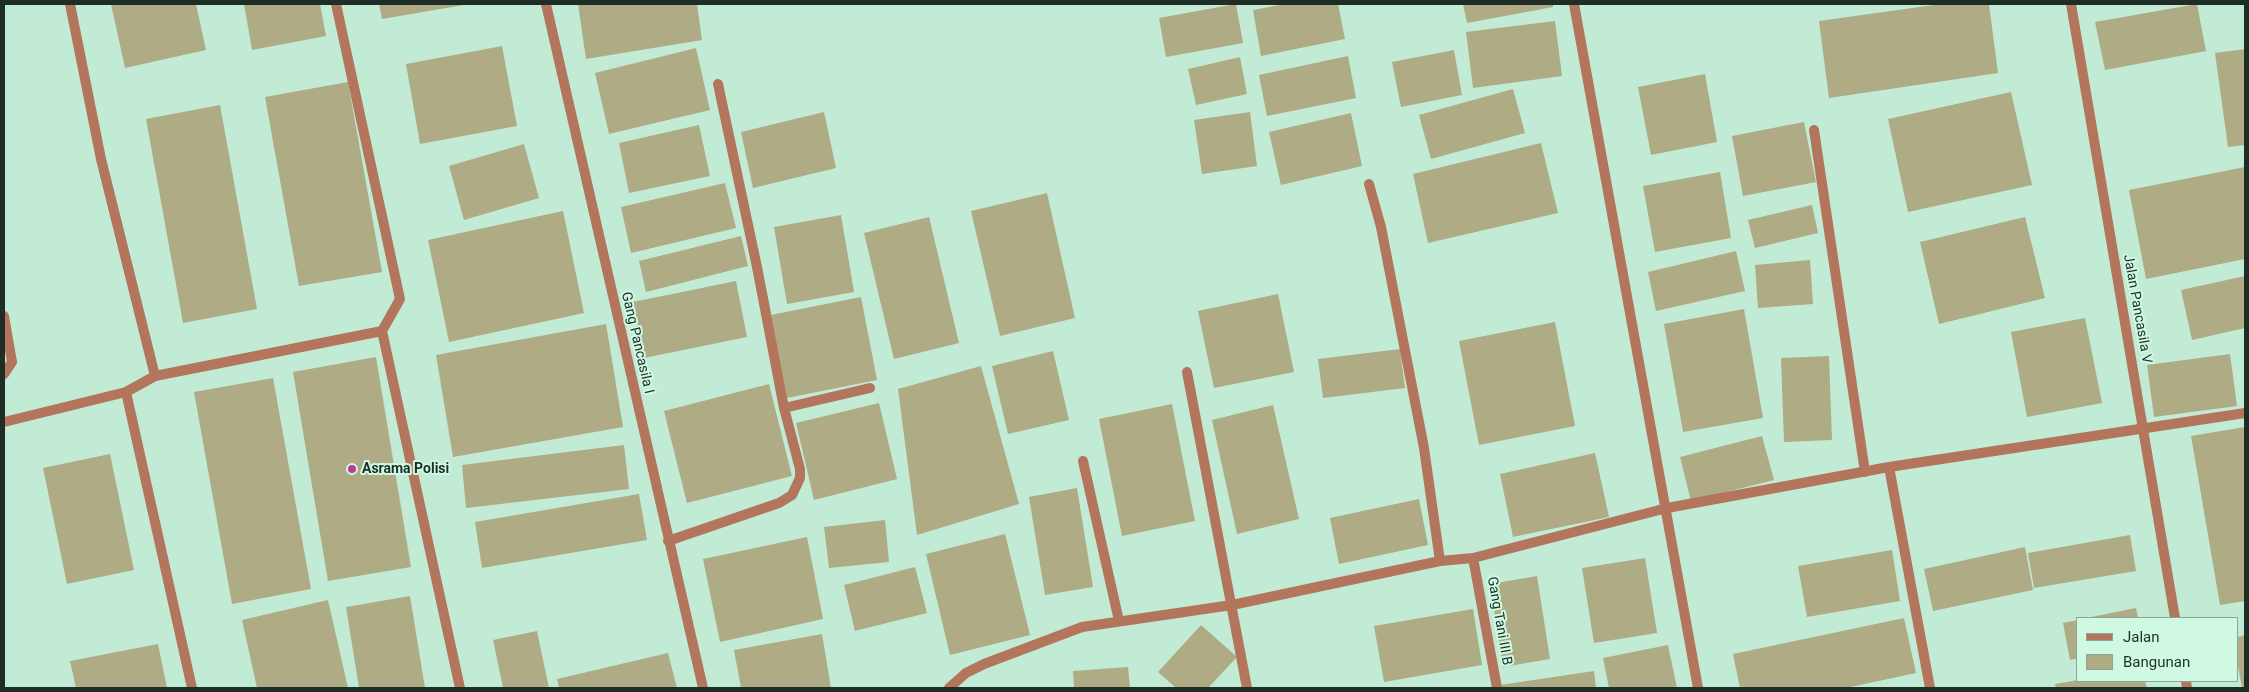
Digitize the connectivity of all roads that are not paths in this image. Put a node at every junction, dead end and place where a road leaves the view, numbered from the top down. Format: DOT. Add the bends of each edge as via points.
graph roads {
  1 [pos="70,4"];
  2 [pos="336,4"];
  3 [pos="546,4"];
  4 [pos="1574,4"];
  5 [pos="2071,4"];
  6 [pos="718,84"];
  7 [pos="1814,130"];
  8 [pos="1369,184"];
  9 [pos="4,316"];
  10 [pos="382,331"];
  11 [pos="1187,372"];
  12 [pos="4,374"];
  13 [pos="155,376"];
  14 [pos="870,388"];
  15 [pos="126,392"];
  16 [pos="784,408"];
  17 [pos="2245,413"];
  18 [pos="4,422"];
  19 [pos="2144,429"];
  20 [pos="1083,461"];
  21 [pos="1889,468"];
  22 [pos="1865,472"];
  23 [pos="1666,508"];
  24 [pos="668,541"];
  25 [pos="1473,558"];
  26 [pos="1440,561"];
  27 [pos="1232,605"];
  28 [pos="2175,617"];
  29 [pos="1119,621"];
  30 [pos="192,688"];
  31 [pos="460,688"];
  32 [pos="703,688"];
  33 [pos="949,688"];
  34 [pos="1247,688"];
  35 [pos="1497,688"];
  36 [pos="1698,688"];
  37 [pos="1930,688"];
  1 -- 13 [label="street" via="101,160"];
  2 -- 10 [label="street" via="400,299"];
  3 -- 24 [label="street, Gang Pancasila I"];
  4 -- 23 [label="street"];
  5 -- 19 [label="street, Jalan Pancasila V"];
  6 -- 16 [label="street"];
  7 -- 22 [label="street"];
  8 -- 26 [label="street" via="1381,227 1418,420"];
  9 -- 12 [label="street" via="12,362"];
  10 -- 13 [label="street"];
  10 -- 31 [label="street"];
  11 -- 27 [label="street"];
  13 -- 15 [label="street"];
  14 -- 16 [label="street"];
  15 -- 18 [label="street"];
  15 -- 30 [label="street"];
  16 -- 24 [label="street" via="800,469 792,495 779,503"];
  17 -- 19 [label="street"];
  19 -- 21 [label="street"];
  19 -- 28 [label="street, Jalan Pancasila V"];
  20 -- 29 [label="street"];
  21 -- 22 [label="street"];
  21 -- 37 [label="street"];
  22 -- 23 [label="street"];
  23 -- 25 [label="street"];
  23 -- 36 [label="street"];
  24 -- 32 [label="street, Gang Pancasila I"];
  25 -- 26 [label="street"];
  25 -- 35 [label="street, Gang Tani III B"];
  26 -- 27 [label="street"];
  27 -- 29 [label="street"];
  27 -- 34 [label="street"];
  29 -- 33 [label="street" via="1082,627 1035,643 966,673"];
}
